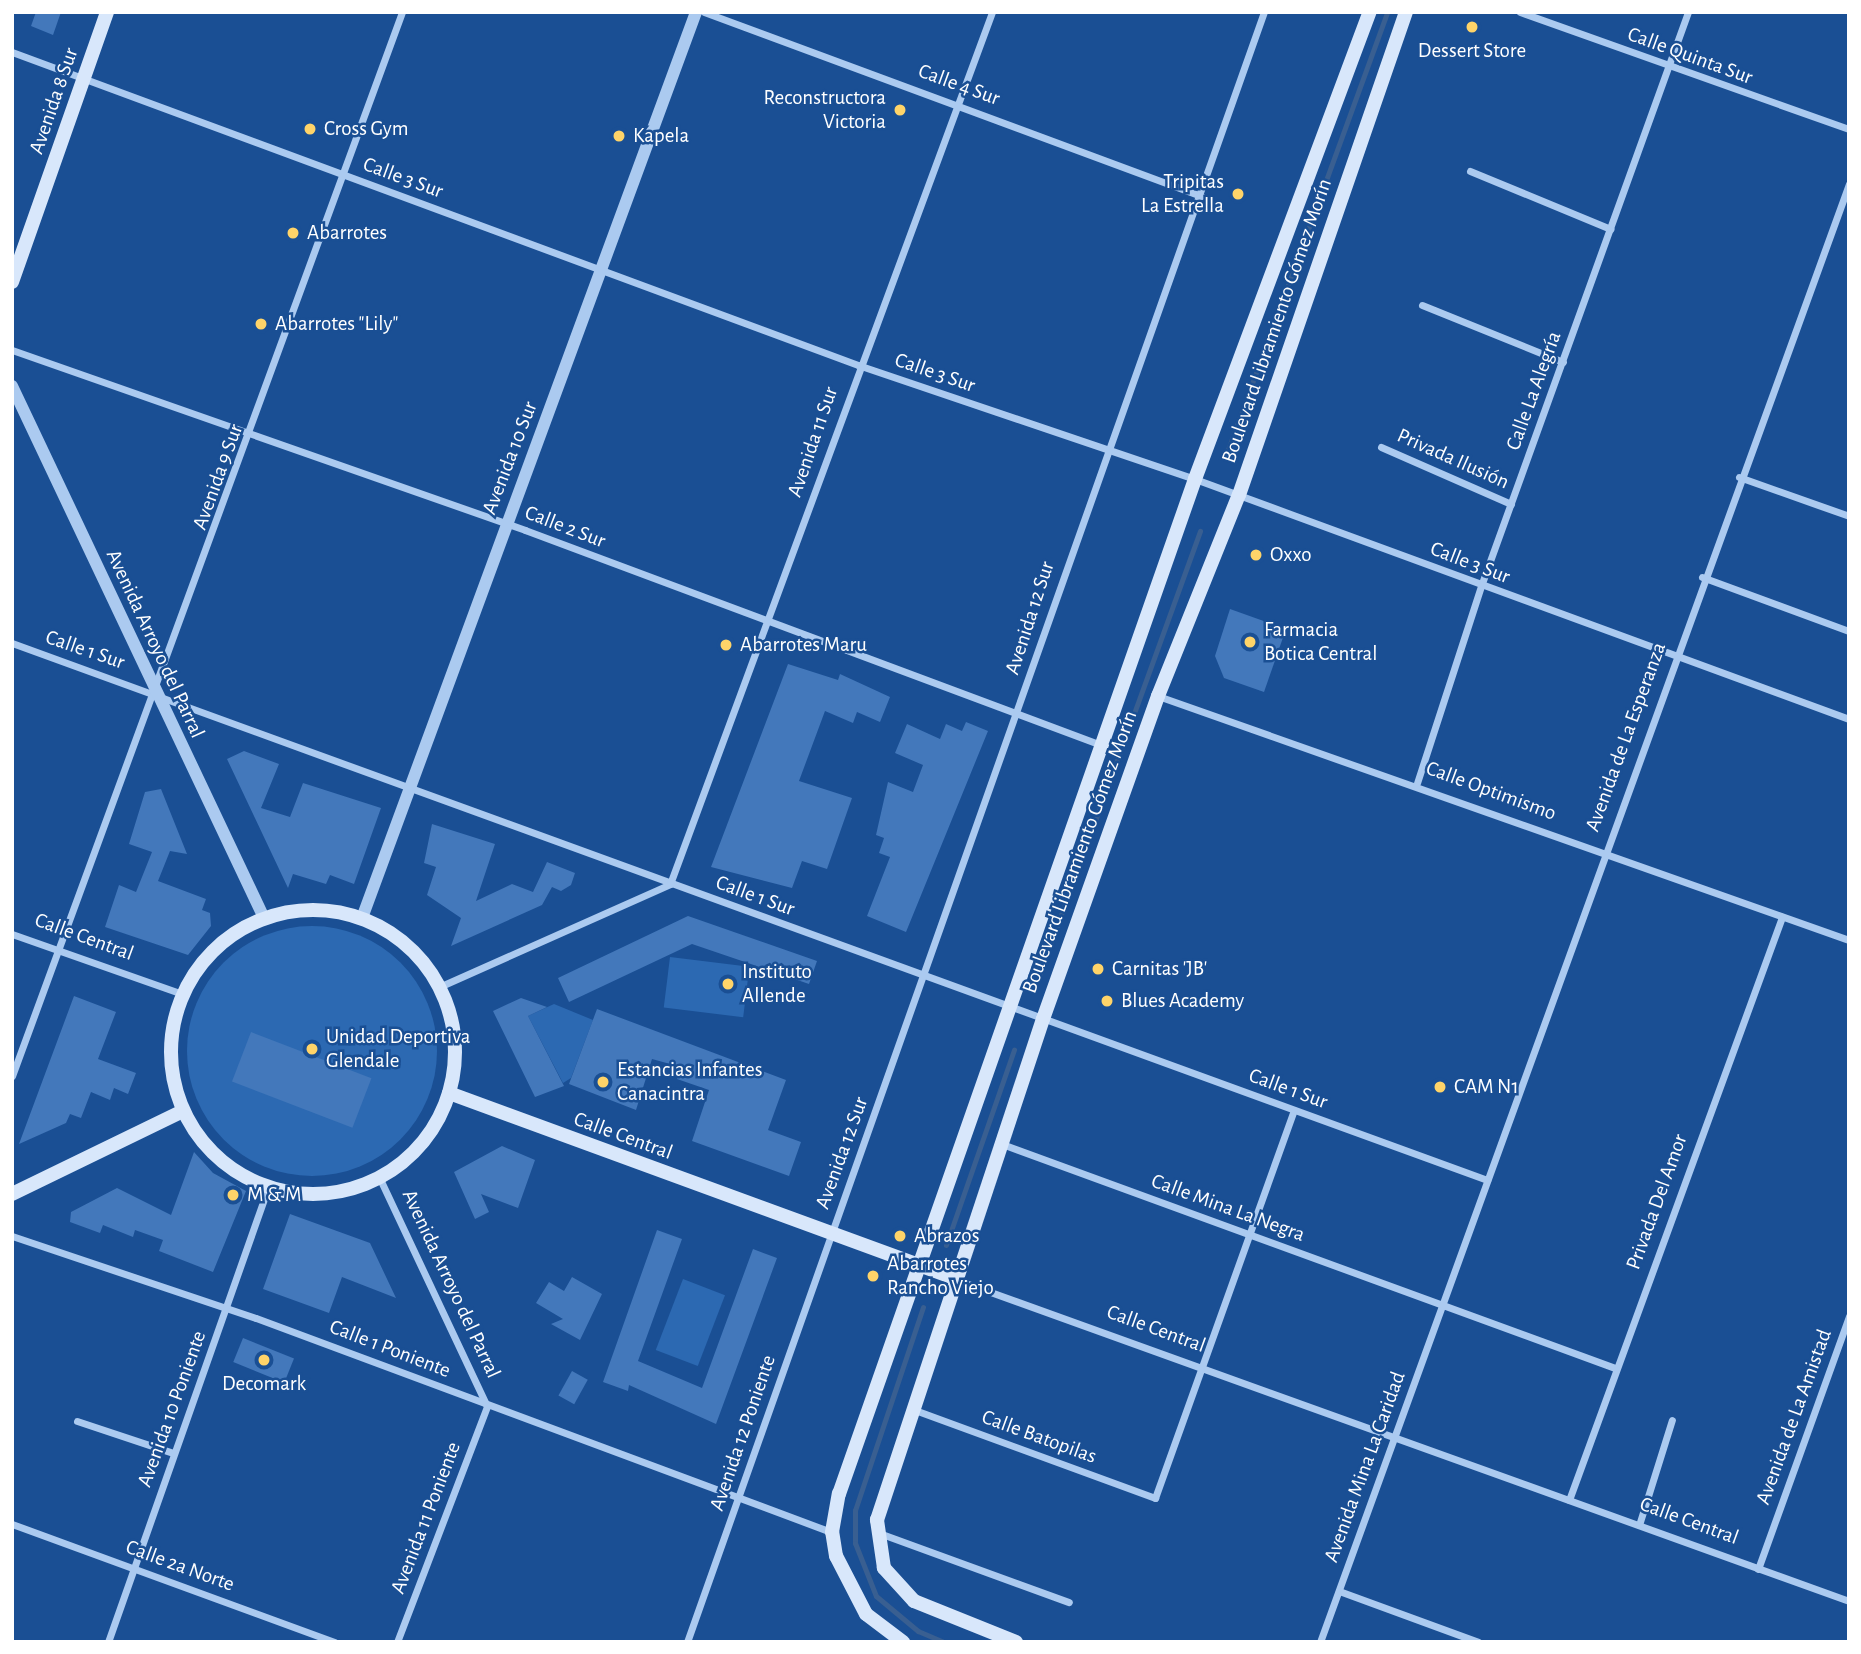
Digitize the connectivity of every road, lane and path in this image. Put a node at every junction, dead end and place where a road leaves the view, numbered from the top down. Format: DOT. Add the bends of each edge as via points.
graph roads {
  1 [pos="107,12"];
  2 [pos="402,12"];
  3 [pos="696,12"];
  4 [pos="704,12"];
  5 [pos="992,12"];
  6 [pos="1264,12"];
  7 [pos="1370,12"];
  8 [pos="1406,12"];
  9 [pos="1520,12"];
  10 [pos="1688,12"];
  11 [pos="12,52"];
  12 [pos="1669,68"];
  13 [pos="83,80"];
  14 [pos="960,103"];
  15 [pos="1849,130"];
  16 [pos="1470,171"];
  17 [pos="340,174"];
  18 [pos="1849,184"];
  19 [pos="1201,196"];
  20 [pos="1611,229"];
  21 [pos="603,270"];
  22 [pos="12,282"];
  23 [pos="1422,305"];
  24 [pos="12,350"];
  25 [pos="1563,362"];
  26 [pos="858,365"];
  27 [pos="12,386"];
  28 [pos="252,434"];
  29 [pos="1381,446"];
  30 [pos="1104,450"];
  31 [pos="1739,477"];
  32 [pos="1195,479"];
  33 [pos="1239,495"];
  34 [pos="1511,503"];
  35 [pos="1849,516"];
  36 [pos="505,524"];
  37 [pos="1702,577"];
  38 [pos="1481,586"];
  39 [pos="770,624"];
  40 [pos="1849,631"];
  41 [pos="12,643"];
  42 [pos="1673,658"];
  43 [pos="157,693"];
  44 [pos="1158,695"];
  45 [pos="1016,715"];
  46 [pos="1849,719"];
  47 [pos="1102,746"];
  48 [pos="1417,783"];
  49 [pos="413,791"];
  50 [pos="1604,850"];
  51 [pos="670,884"];
  52 [pos="264,918"];
  53 [pos="362,918"];
  54 [pos="1782,918"];
  55 [pos="12,934"];
  56 [pos="1849,940"];
  57 [pos="58,950"];
  58 [pos="923,976"];
  59 [pos="439,987"];
  60 [pos="182,994"];
  61 [pos="1007,1006"];
  62 [pos="1042,1019"];
  63 [pos="12,1076"];
  64 [pos="449,1093"];
  65 [pos="1294,1110"];
  66 [pos="183,1111"];
  67 [pos="1002,1144"];
  68 [pos="380,1179"];
  69 [pos="1487,1180"];
  70 [pos="268,1188"];
  71 [pos="12,1194"];
  72 [pos="1249,1234"];
  73 [pos="12,1236"];
  74 [pos="831,1236"];
  75 [pos="919,1268"];
  76 [pos="957,1279"];
  77 [pos="1442,1304"];
  78 [pos="227,1308"];
  79 [pos="1849,1317"];
  80 [pos="1201,1368"];
  81 [pos="1615,1368"];
  82 [pos="487,1406"];
  83 [pos="912,1409"];
  84 [pos="77,1420"];
  85 [pos="1672,1420"];
  86 [pos="1394,1437"];
  87 [pos="173,1453"];
  88 [pos="739,1498"];
  89 [pos="1569,1500"];
  90 [pos="12,1524"];
  91 [pos="1639,1525"];
  92 [pos="832,1532"];
  93 [pos="875,1532"];
  94 [pos="134,1568"];
  95 [pos="1758,1569"];
  96 [pos="1339,1591"];
  97 [pos="1849,1601"];
  98 [pos="1069,1602"];
  99 [pos="108,1642"];
  100 [pos="335,1642"];
  101 [pos="397,1642"];
  102 [pos="687,1642"];
  103 [pos="903,1642"];
  104 [pos="1016,1642"];
  105 [pos="1320,1642"];
  106 [pos="1478,1642"];
  1 -- 13 [label="main road, Avenida 8 Sur"];
  2 -- 17 [label="street, Avenida 9 Sur"];
  3 -- 21 [label="street, Avenida 10 Sur"];
  4 -- 14 [label="street, Calle 4 Sur"];
  5 -- 14 [label="street, Avenida 11 Sur"];
  6 -- 19 [label="street, Avenida 12 Sur"];
  7 -- 32 [label="main road, Boulevard Libramiento Gómez Morín"];
  8 -- 33 [label="main road, Boulevard Libramiento Gómez Morín"];
  9 -- 12 [label="street, Calle Quinta Sur"];
  10 -- 12 [label="street, Calle La Alegría"];
  11 -- 13 [label="street, Calle 3 Sur"];
  12 -- 15 [label="street, Calle Quinta Sur"];
  12 -- 20 [label="street, Calle La Alegría"];
  13 -- 17 [label="street, Calle 3 Sur"];
  13 -- 22 [label="main road, Avenida 8 Sur"];
  14 -- 19 [label="street, Calle 4 Sur"];
  14 -- 26 [label="street, Avenida 11 Sur"];
  16 -- 20 [label="street"];
  17 -- 21 [label="street, Calle 3 Sur"];
  17 -- 28 [label="street, Avenida 9 Sur"];
  18 -- 31 [label="street, Avenida de La Esperanza"];
  19 -- 30 [label="street, Avenida 12 Sur"];
  20 -- 25 [label="street, Calle La Alegría"];
  21 -- 26 [label="street, Calle 3 Sur"];
  21 -- 36 [label="street, Avenida 10 Sur"];
  23 -- 25 [label="street"];
  24 -- 28 [label="street, Calle 2 Sur"];
  25 -- 34 [label="street, Calle La Alegría"];
  26 -- 30 [label="street, Calle 3 Sur"];
  26 -- 39 [label="street, Avenida 11 Sur"];
  27 -- 43 [label="street, Avenida Arroyo del Parral"];
  28 -- 36 [label="street, Calle 2 Sur"];
  28 -- 43 [label="street, Avenida 9 Sur"];
  29 -- 34 [label="street, Privada Ilusión"];
  30 -- 32 [label="street, Calle 3 Sur"];
  30 -- 45 [label="street, Avenida 12 Sur"];
  31 -- 35 [label="street"];
  31 -- 37 [label="street, Avenida de La Esperanza"];
  32 -- 33 [label="street, Calle 3 Sur"];
  32 -- 47 [label="main road, Boulevard Libramiento Gómez Morín"];
  33 -- 38 [label="street, Calle 3 Sur"];
  33 -- 44 [label="main road, Boulevard Libramiento Gómez Morín"];
  34 -- 38 [label="street, Calle La Alegría"];
  36 -- 39 [label="street, Calle 2 Sur"];
  36 -- 49 [label="street, Avenida 10 Sur"];
  37 -- 40 [label="street"];
  37 -- 42 [label="street, Avenida de La Esperanza"];
  38 -- 42 [label="street, Calle 3 Sur"];
  38 -- 48 [label="street, Calle La Alegría"];
  39 -- 45 [label="street, Calle 2 Sur"];
  39 -- 51 [label="street, Avenida 11 Sur"];
  41 -- 43 [label="street, Calle 1 Sur"];
  42 -- 46 [label="street, Calle 3 Sur"];
  42 -- 50 [label="street, Avenida de La Esperanza"];
  43 -- 49 [label="street, Calle 1 Sur"];
  43 -- 52 [label="street, Avenida Arroyo del Parral"];
  43 -- 57 [label="street, Avenida 9 Sur"];
  44 -- 48 [label="street, Calle Optimismo"];
  44 -- 62 [label="main road, Boulevard Libramiento Gómez Morín"];
  45 -- 47 [label="street, Calle 2 Sur"];
  45 -- 58 [label="street, Avenida 12 Sur"];
  47 -- 61 [label="main road, Boulevard Libramiento Gómez Morín"];
  48 -- 50 [label="street, Calle Optimismo"];
  49 -- 51 [label="street, Calle 1 Sur"];
  49 -- 53 [label="street, Avenida 10 Sur"];
  50 -- 54 [label="street, Calle Optimismo"];
  50 -- 69 [label="street, Avenida de La Esperanza"];
  51 -- 58 [label="street, Calle 1 Sur"];
  51 -- 59 [label="street"];
  52 -- 53 [label="main road" via="308,910"];
  52 -- 60 [label="main road" via="230,936 202,962"];
  53 -- 59 [label="main road" via="393,935"];
  54 -- 56 [label="street, Calle Optimismo"];
  54 -- 81 [label="street, Privada Del Amor"];
  55 -- 57 [label="street, Calle Central"];
  57 -- 60 [label="street, Calle Central"];
  57 -- 63 [label="street, Avenida 9 Sur"];
  58 -- 61 [label="street, Calle 1 Sur"];
  58 -- 74 [label="street, Avenida 12 Sur"];
  59 -- 64 [label="main road" via="452,1021"];
  60 -- 66 [label="main road" via="171,1065"];
  61 -- 62 [label="street, Calle 1 Sur"];
  61 -- 75 [label="main road, Boulevard Libramiento Gómez Morín"];
  62 -- 65 [label="street, Calle 1 Sur"];
  62 -- 67 [label="main road, Boulevard Libramiento Gómez Morín"];
  64 -- 68 [label="main road" via="423,1143"];
  64 -- 74 [label="main road, Calle Central"];
  65 -- 69 [label="street, Calle 1 Sur"];
  65 -- 72 [label="street"];
  66 -- 70 [label="main road" via="204,1144 233,1170"];
  66 -- 71 [label="main road"];
  67 -- 72 [label="street, Calle Mina La Negra"];
  67 -- 76 [label="main road, Boulevard Libramiento Gómez Morín"];
  68 -- 70 [label="main road" via="344,1192 305,1195"];
  68 -- 82 [label="street, Avenida Arroyo del Parral"];
  69 -- 77 [label="street, Avenida de La Esperanza"];
  70 -- 78 [label="street, Avenida 10 Poniente"];
  72 -- 77 [label="street, Calle Mina La Negra"];
  72 -- 80 [label="street"];
  73 -- 78 [label="street, Calle 1 Poniente"];
  74 -- 75 [label="main road, Calle Central"];
  74 -- 88 [label="street, Avenida 12 Poniente"];
  75 -- 76 [label="main road, Calle Central"];
  75 -- 92 [label="main road, Boulevard Libramiento Gómez Morín" via="839,1494"];
  76 -- 80 [label="street, Calle Central"];
  76 -- 83 [label="main road, Boulevard Libramiento Gómez Morín"];
  77 -- 81 [label="street, Calle Mina La Negra"];
  77 -- 86 [label="street, Avenida Mina La Caridad"];
  78 -- 82 [label="street, Calle 1 Poniente"];
  78 -- 87 [label="street, Avenida 10 Poniente"];
  79 -- 95 [label="street, Avenida de La Amistad"];
  80 -- 83 [label="street, Calle Batopilas" via="1155,1498"];
  80 -- 86 [label="street, Calle Central"];
  81 -- 89 [label="street, Privada Del Amor"];
  82 -- 88 [label="street, Calle 1 Poniente"];
  82 -- 101 [label="street, Avenida 11 Poniente"];
  83 -- 93 [label="main road, Boulevard Libramiento Gómez Morín"];
  84 -- 87 [label="street"];
  85 -- 91 [label="street"];
  86 -- 89 [label="street, Calle Central"];
  86 -- 96 [label="street, Avenida Mina La Caridad"];
  87 -- 94 [label="street, Avenida 10 Poniente"];
  88 -- 92 [label="street, Calle 1 Poniente"];
  88 -- 102 [label="street, Avenida 12 Poniente"];
  89 -- 91 [label="street, Calle Central"];
  90 -- 94 [label="street, Calle 2a Norte"];
  91 -- 95 [label="street, Calle Central"];
  92 -- 103 [label="main road, Boulevard Libramiento Gómez Morín" via="836,1556 866,1614"];
  93 -- 98 [label="street"];
  93 -- 104 [label="main road" via="884,1567 914,1601"];
  94 -- 99 [label="street, Avenida 10 Poniente"];
  94 -- 100 [label="street, Calle 2a Norte"];
  95 -- 97 [label="street, Calle Central"];
  96 -- 105 [label="street, Avenida Mina La Caridad"];
  96 -- 106 [label="street"];
}
